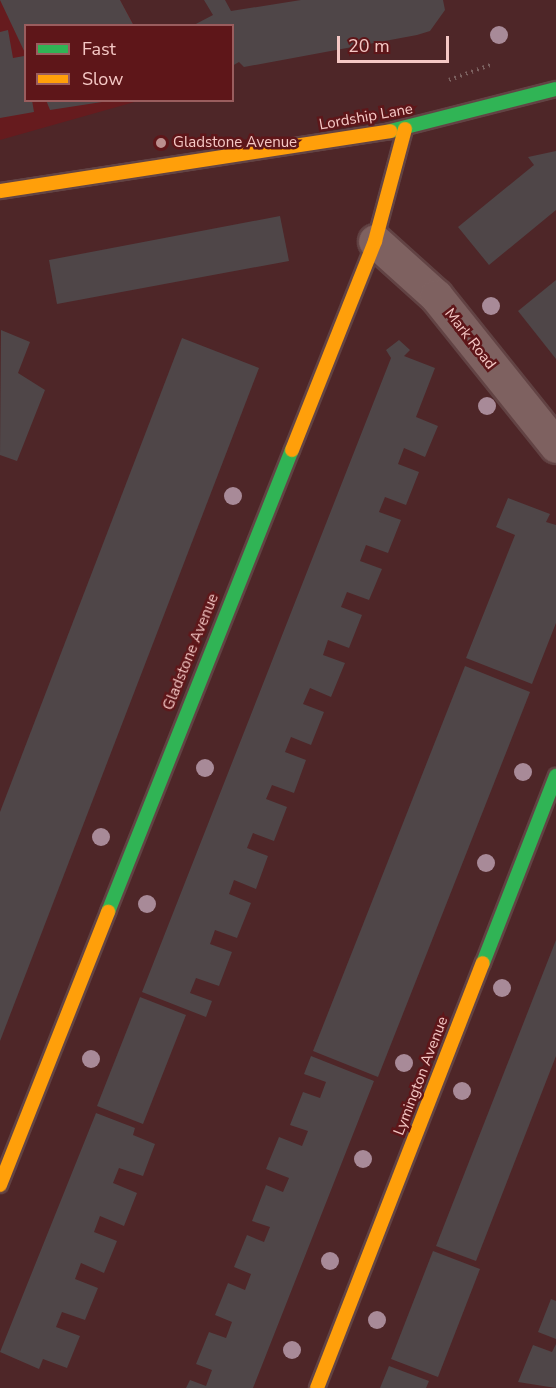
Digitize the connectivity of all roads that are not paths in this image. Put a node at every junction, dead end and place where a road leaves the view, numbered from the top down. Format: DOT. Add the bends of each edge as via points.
graph roads {
  1 [pos="556,89"];
  2 [pos="405,129"];
  3 [pos="1,192"];
  4 [pos="375,241"];
  5 [pos="556,446"];
  6 [pos="556,776"];
  7 [pos="0,1185"];
  8 [pos="317,1388"];
  1 -- 2 [label="street, Lordship Lane"];
  2 -- 3 [label="street, Lordship Lane"];
  2 -- 4 [label="street, Gladstone Avenue"];
  4 -- 5 [label="street, Mark Road" via="436,296"];
  4 -- 7 [label="street, Gladstone Avenue"];
  6 -- 8 [label="street, Lymington Avenue"];
}
